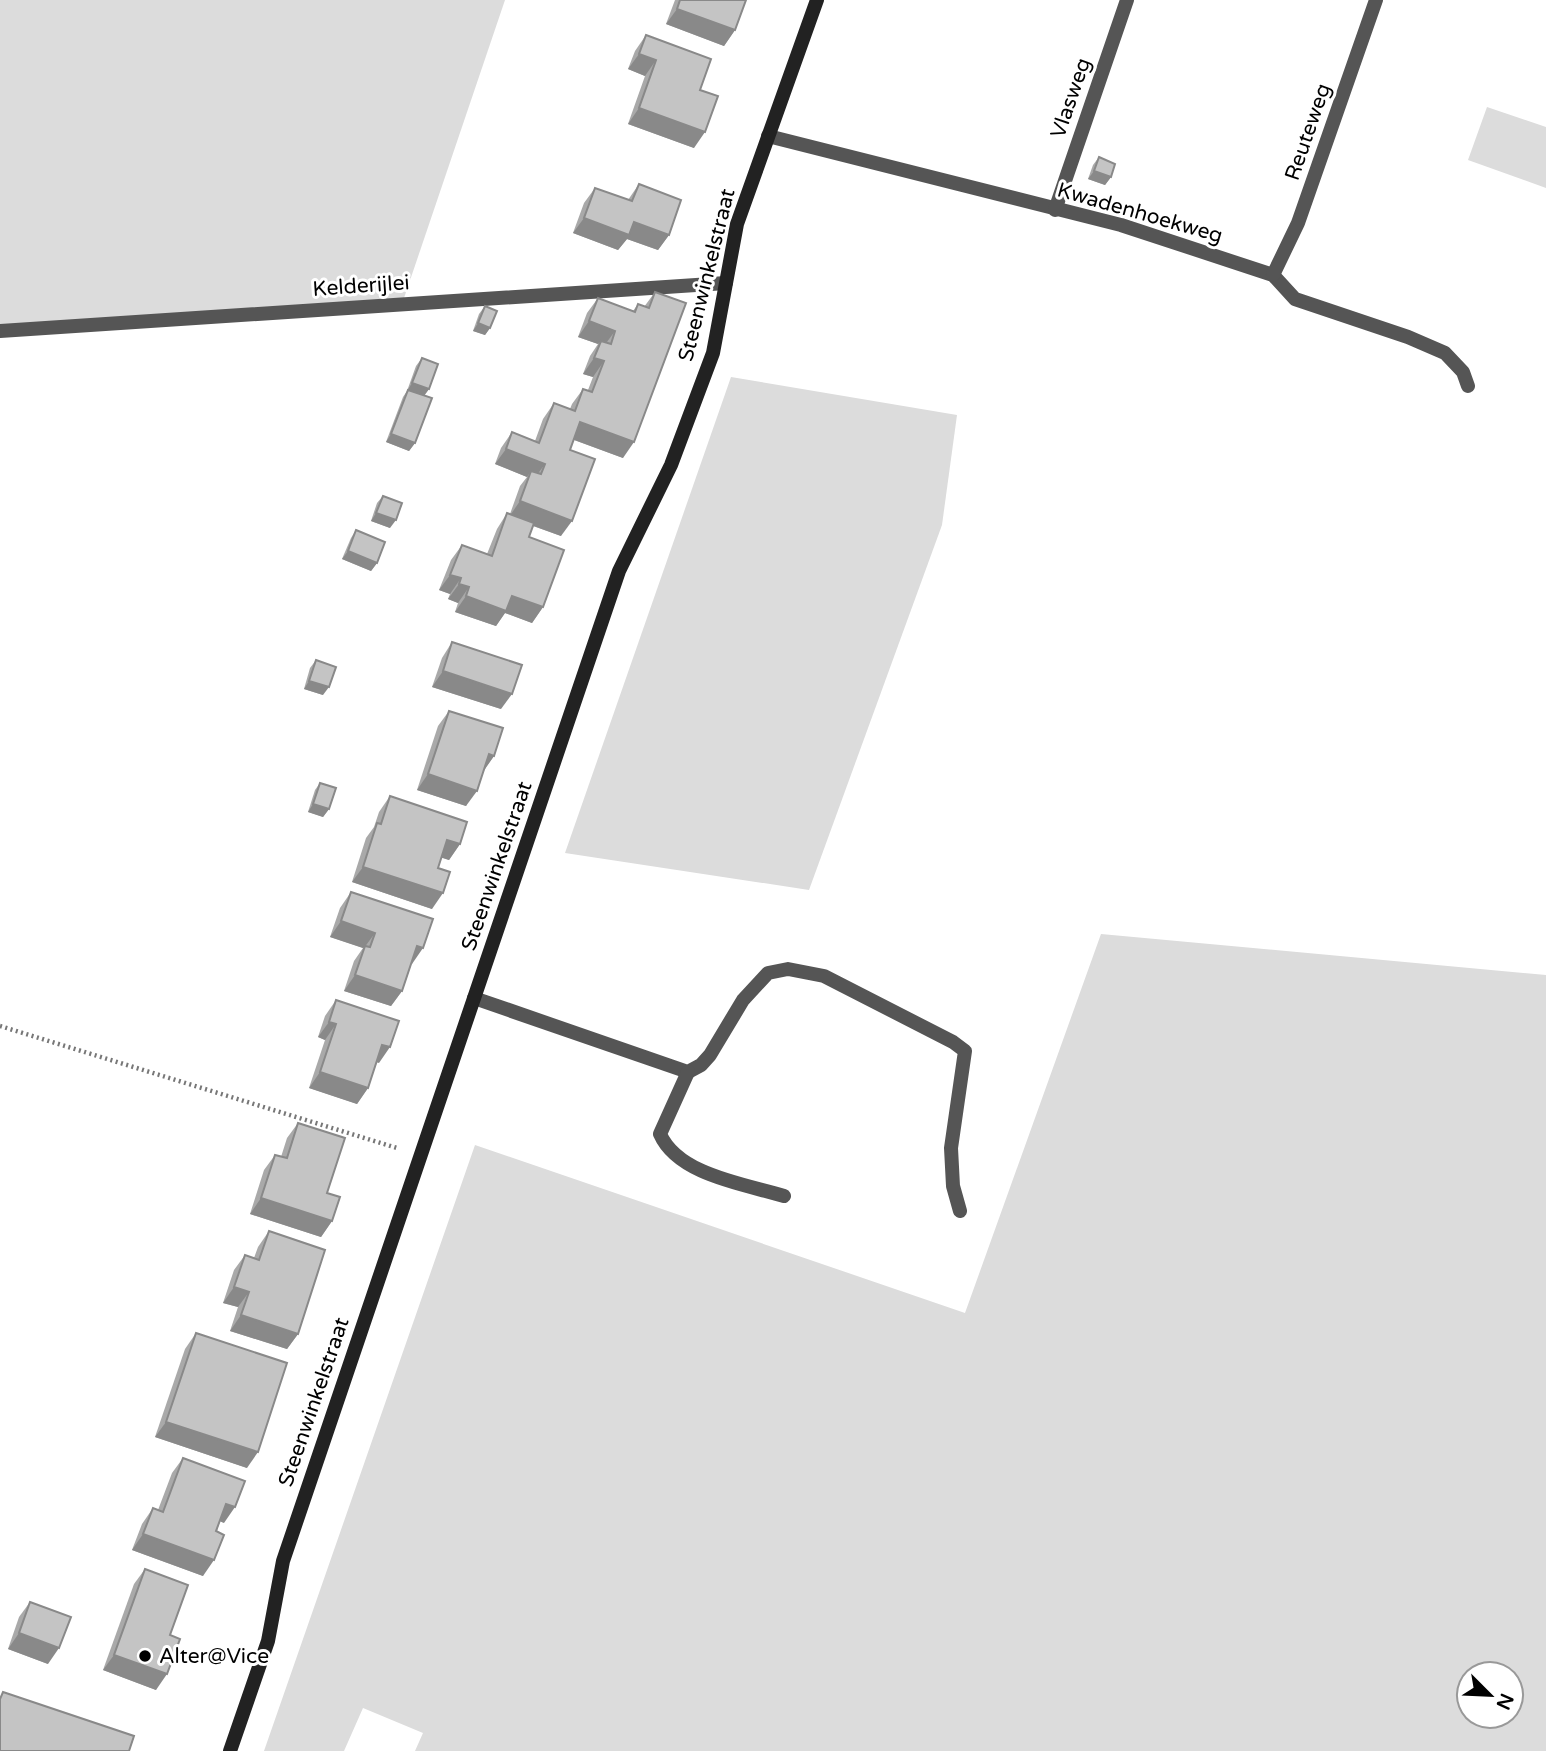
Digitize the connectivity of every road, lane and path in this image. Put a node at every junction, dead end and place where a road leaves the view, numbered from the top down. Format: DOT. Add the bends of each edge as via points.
graph roads {
  1 [pos="817,0"];
  2 [pos="1127,0"];
  3 [pos="1376,0"];
  4 [pos="768,136"];
  5 [pos="1055,210"];
  6 [pos="1273,275"];
  7 [pos="726,283"];
  8 [pos="0,331"];
  9 [pos="1468,386"];
  10 [pos="474,998"];
  11 [pos="0,1026"];
  12 [pos="688,1072"];
  13 [pos="420,1155"];
  14 [pos="784,1196"];
  15 [pos="960,1211"];
  16 [pos="230,1751"];
  1 -- 4 [label="street, Steenwinkelstraat"];
  2 -- 5 [label="street, Vlasweg"];
  3 -- 6 [label="street, Reuteweg" via="1298,223"];
  4 -- 5 [label="street, Kwadenhoekweg"];
  4 -- 7 [label="street, Steenwinkelstraat" via="737,224"];
  5 -- 6 [label="street, Kwadenhoekweg" via="1121,225"];
  6 -- 9 [label="street, Kwadenhoekweg" via="1295,299 1445,353"];
  7 -- 8 [label="street, Kelderijlei"];
  7 -- 10 [label="street, Steenwinkelstraat" via="713,353 671,466 619,571"];
  10 -- 12 [label="street"];
  10 -- 13 [label="street, Steenwinkelstraat"];
  11 -- 13 [label="path"];
  12 -- 14 [label="street" via="660,1134 674,1155 696,1169"];
  12 -- 15 [label="street" via="710,1055 743,1000 768,973 788,969 824,976 965,1051 951,1148"];
  13 -- 16 [label="street, Steenwinkelstraat" via="283,1562 268,1641"];
}
